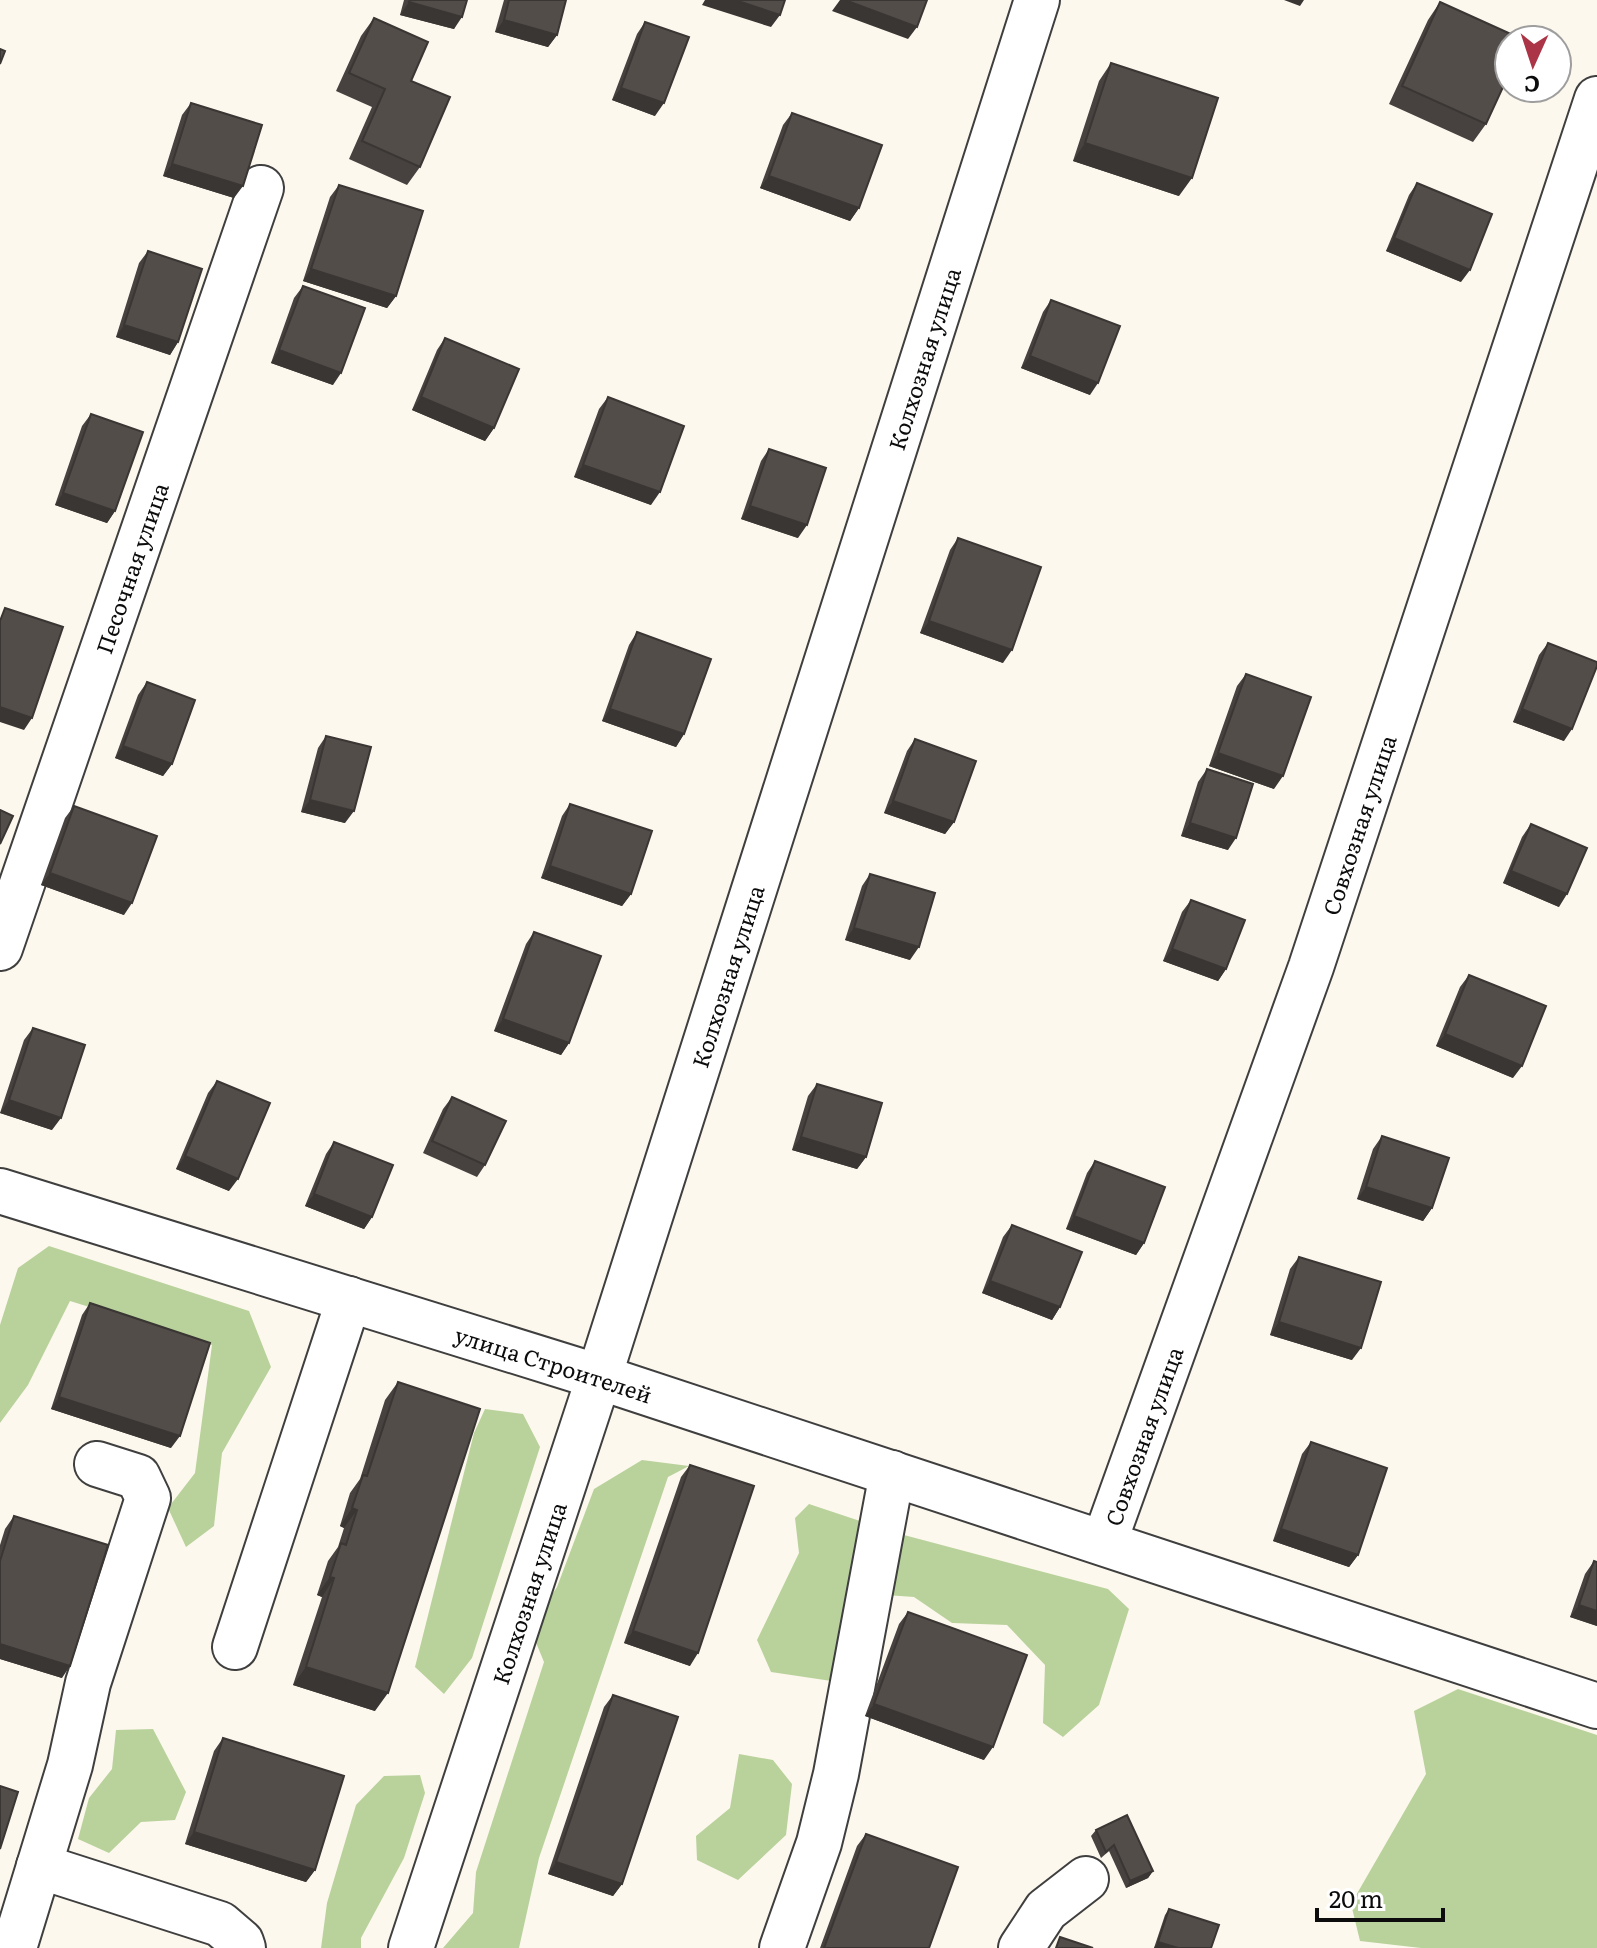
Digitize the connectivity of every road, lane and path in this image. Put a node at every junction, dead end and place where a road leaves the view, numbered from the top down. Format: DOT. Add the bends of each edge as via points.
graph roads {
  1 [pos="1037,0"];
  2 [pos="1597,99"];
  3 [pos="261,188"];
  4 [pos="0,948"];
  5 [pos="0,1191"];
  6 [pos="349,1299"];
  7 [pos="599,1377"];
  8 [pos="97,1464"];
  9 [pos="892,1473"];
  10 [pos="1104,1543"];
  11 [pos="235,1647"];
  12 [pos="1597,1706"];
  13 [pos="39,1866"];
  14 [pos="1086,1879"];
  15 [pos="14,1948"];
  16 [pos="243,1948"];
  17 [pos="411,1948"];
  18 [pos="782,1948"];
  19 [pos="1021,1948"];
  1 -- 7 [label="street, Колхозная улица"];
  2 -- 10 [label="street, Совхозная улица" via="1311,967"];
  3 -- 4 [label="street, Песочная улица"];
  5 -- 6 [label="street, улица Строителей"];
  6 -- 7 [label="street, улица Строителей"];
  6 -- 11 [label="street"];
  7 -- 9 [label="street, улица Строителей"];
  7 -- 17 [label="street, Колхозная улица"];
  8 -- 13 [label="street" via="138,1477 148,1498 88,1683"];
  9 -- 10 [label="street, улица Строителей"];
  9 -- 18 [label="street" via="836,1774 819,1843"];
  10 -- 12 [label="street, улица Строителей"];
  13 -- 15 [label="street"];
  13 -- 16 [label="street" via="220,1924"];
  14 -- 19 [label="street" via="1046,1910"];
}
